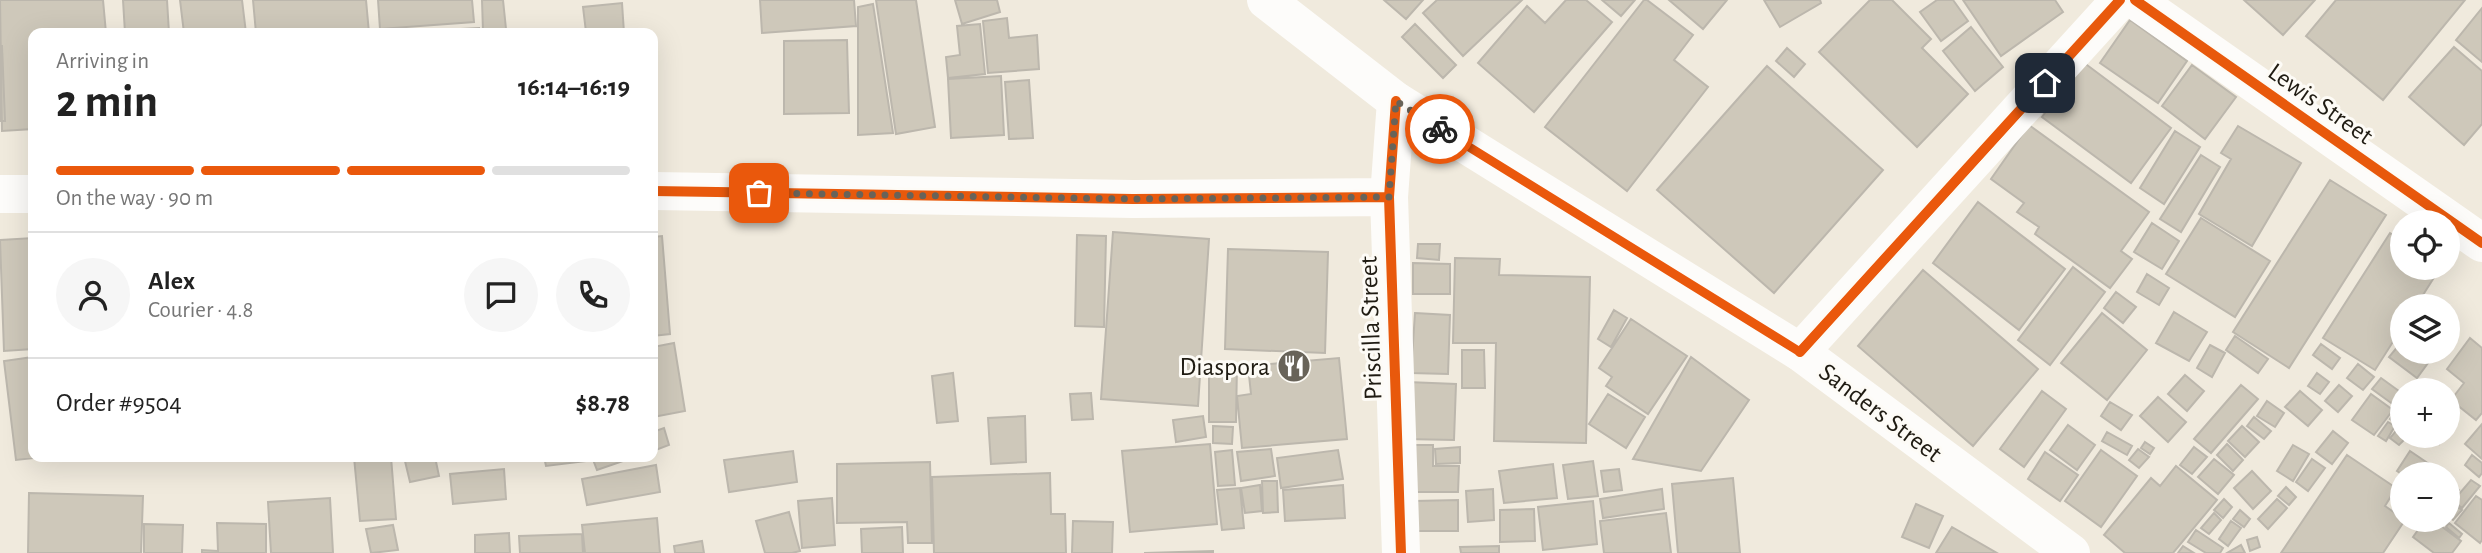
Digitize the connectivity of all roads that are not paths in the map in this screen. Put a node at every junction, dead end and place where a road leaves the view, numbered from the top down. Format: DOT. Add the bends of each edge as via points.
graph roads {
  1 [pos="1266,0"];
  2 [pos="2120,0"];
  3 [pos="2135,0"];
  4 [pos="1396,101"];
  5 [pos="658,191"];
  6 [pos="0,194"];
  7 [pos="28,194"];
  8 [pos="1389,197"];
  9 [pos="2482,243"];
  10 [pos="1800,352"];
  11 [pos="1401,553"];
  12 [pos="2071,553"];
  1 -- 4 [label="street, Sanders Street"];
  2 -- 10 [label="street"];
  3 -- 9 [label="street, Lewis Street"];
  4 -- 8 [label="street, Priscilla Street"];
  4 -- 10 [label="street, Sanders Street"];
  5 -- 8 [label="street" via="1133,199"];
  6 -- 7 [label="street"];
  8 -- 11 [label="street, Priscilla Street"];
  10 -- 12 [label="street, Sanders Street"];
}
